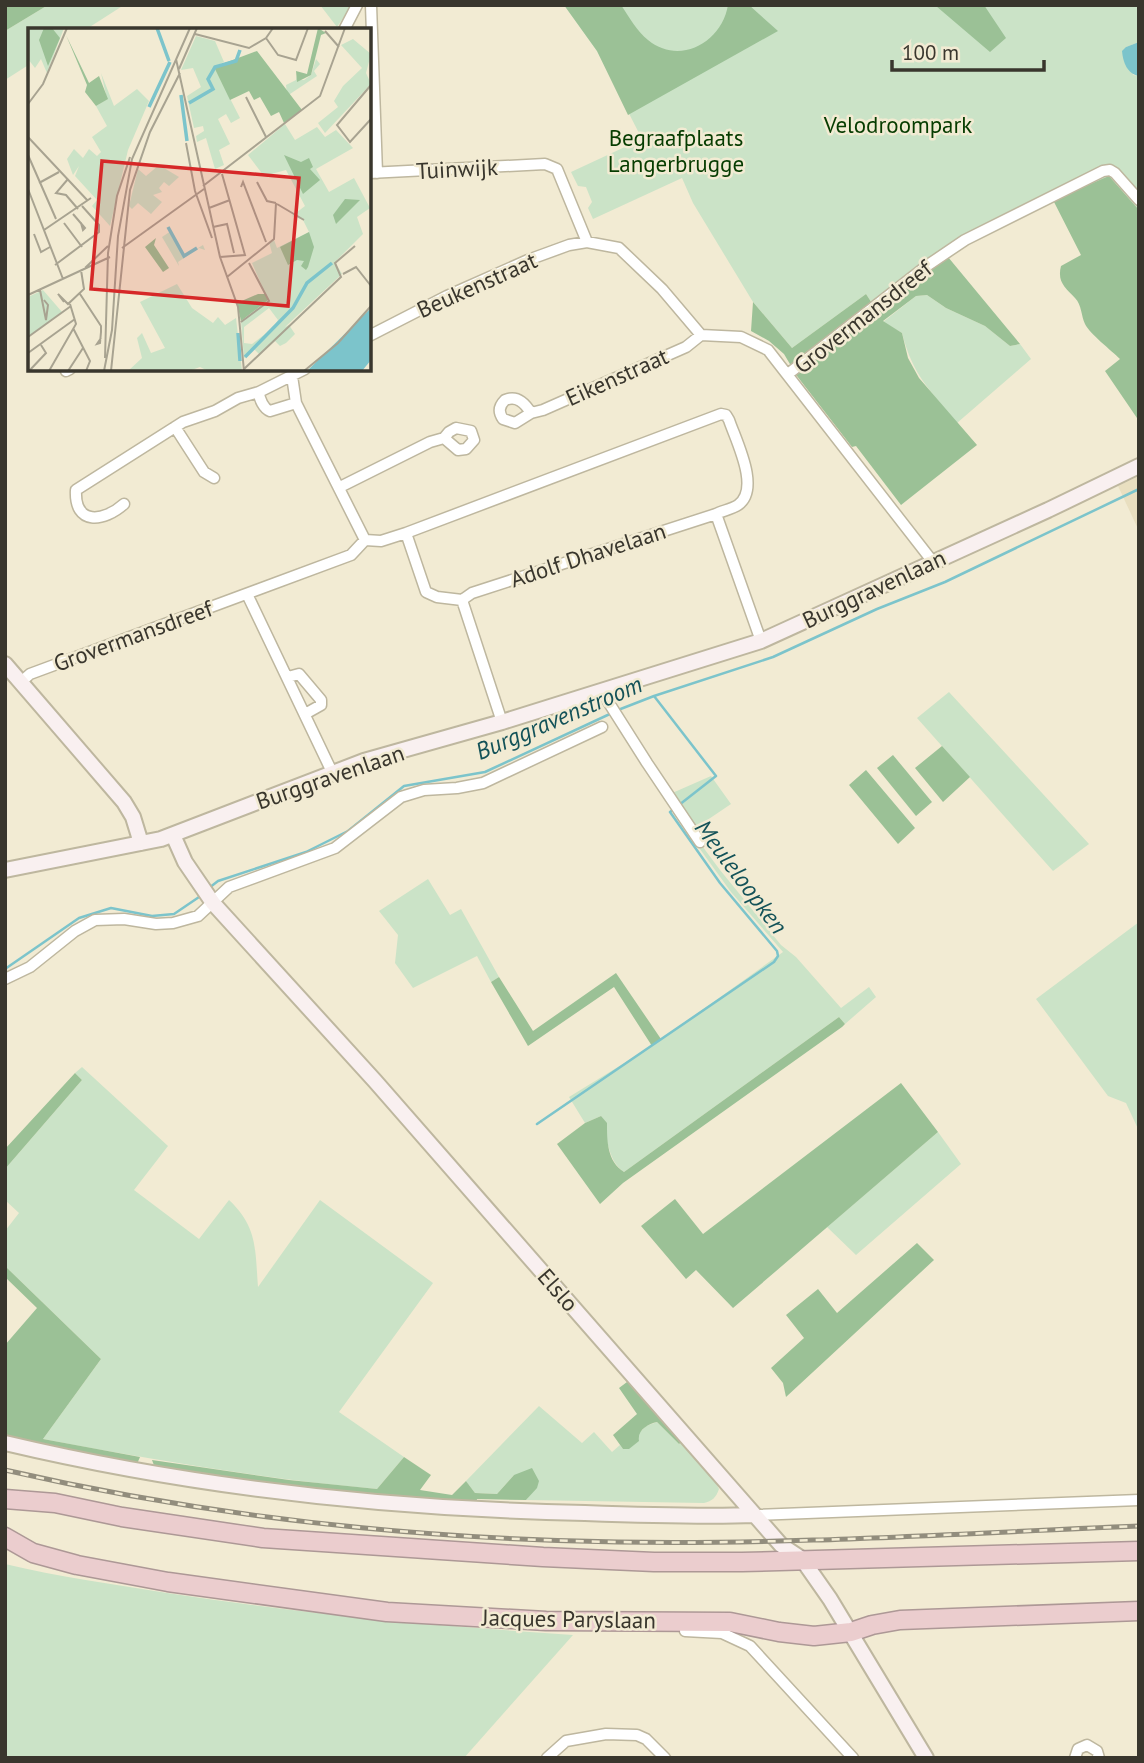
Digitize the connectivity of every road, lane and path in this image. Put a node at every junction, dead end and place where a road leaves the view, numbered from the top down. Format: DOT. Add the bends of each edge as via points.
graph roads {
  1 [pos="357,5"];
  2 [pos="371,5"];
  3 [pos="345,28"];
  4 [pos="373,173"];
  5 [pos="1139,200"];
  6 [pos="587,242"];
  7 [pos="371,335"];
  8 [pos="701,335"];
  9 [pos="301,371"];
  10 [pos="788,374"];
  11 [pos="292,376"];
  12 [pos="259,393"];
  13 [pos="296,403"];
  14 [pos="531,413"];
  15 [pos="175,427"];
  16 [pos="444,438"];
  17 [pos="739,449"];
  18 [pos="1139,466"];
  19 [pos="214,478"];
  20 [pos="340,487"];
  21 [pos="124,504"];
  22 [pos="716,514"];
  23 [pos="405,533"];
  24 [pos="365,540"];
  25 [pos="933,562"];
  26 [pos="247,594"];
  27 [pos="462,600"];
  28 [pos="761,641"];
  29 [pos="5,664"];
  30 [pos="288,677"];
  31 [pos="21,682"];
  32 [pos="602,692"];
  33 [pos="305,714"];
  34 [pos="502,722"];
  35 [pos="602,727"];
  36 [pos="332,772"];
  37 [pos="173,835"];
  38 [pos="700,842"];
  39 [pos="141,843"];
  40 [pos="5,870"];
  41 [pos="212,901"];
  42 [pos="5,979"];
  43 [pos="5,1443"];
  44 [pos="5,1499"];
  45 [pos="1139,1500"];
  46 [pos="755,1515"];
  47 [pos="5,1538"];
  48 [pos="1139,1551"];
  49 [pos="802,1559"];
  50 [pos="1139,1611"];
  51 [pos="685,1632"];
  52 [pos="851,1632"];
  53 [pos="547,1758"];
  54 [pos="665,1758"];
  55 [pos="853,1758"];
  56 [pos="926,1758"];
  57 [pos="1075,1758"];
  58 [pos="1098,1758"];
  1 -- 3 [label="street"];
  2 -- 4 [label="street"];
  4 -- 6 [label="street, Tuinwijk" via="545,164 557,169"];
  5 -- 10 [label="street, Grovermansdreef" via="1115,173 1103,171 965,240"];
  6 -- 7 [label="street, Beukenstraat" via="528,260"];
  6 -- 8 [label="street, Beukenstraat" via="619,248"];
  8 -- 10 [label="street" via="752,340 768,350"];
  8 -- 14 [label="street, Eikenstraat" via="686,346"];
  9 -- 11 [label="street"];
  10 -- 25 [label="street, Grovermansdreef"];
  11 -- 12 [label="street"];
  11 -- 13 [label="street"];
  12 -- 13 [label="street" via="270,411"];
  12 -- 15 [label="street"];
  13 -- 20 [label="street"];
  15 -- 19 [label="street" via="204,472"];
  15 -- 21 [label="street" via="76,490 78,508 90,518 101,518"];
  16 -- 20 [label="street"];
  17 -- 22 [label="street, Adolf Dhavelaan" via="749,480 747,493 738,505"];
  17 -- 23 [label="street, Grovermansdreef" via="729,420 721,414"];
  18 -- 25 [label="street, Burggravenlaan"];
  20 -- 24 [label="street"];
  22 -- 27 [label="street, Adolf Dhavelaan"];
  22 -- 28 [label="street"];
  23 -- 24 [label="street, Grovermansdreef" via="381,541"];
  23 -- 27 [label="street" via="426,592"];
  24 -- 26 [label="street, Grovermansdreef" via="351,555"];
  25 -- 28 [label="street, Burggravenlaan"];
  26 -- 30 [label="street"];
  26 -- 31 [label="street, Grovermansdreef" via="30,674"];
  27 -- 34 [label="street"];
  28 -- 32 [label="street, Burggravenlaan"];
  29 -- 31 [label="street"];
  30 -- 33 [label="street"];
  30 -- 33 [label="street" via="299,674 321,699 321,705"];
  31 -- 39 [label="street" via="124,802"];
  32 -- 34 [label="street, Burggravenlaan"];
  32 -- 38 [label="street"];
  33 -- 36 [label="street"];
  34 -- 36 [label="street, Burggravenlaan"];
  35 -- 41 [label="street" via="483,783 401,797 335,848 244,880"];
  36 -- 37 [label="street, Burggravenlaan"];
  37 -- 39 [label="street, Burggravenlaan"];
  37 -- 41 [label="street, Elslo"];
  39 -- 40 [label="street, Burggravenlaan"];
  41 -- 42 [label="street" via="198,916 173,923 95,920 30,967"];
  41 -- 46 [label="street, Elslo"];
  43 -- 46 [label="street" via="283,1493 519,1512"];
  44 -- 49 [label="highway" via="55,1503 263,1538 640,1561"];
  45 -- 46 [label="street"];
  46 -- 49 [label="street, Elslo"];
  47 -- 52 [label="highway, Jacques Paryslaan" via="33,1553 90,1567 387,1612 546,1621 730,1622 814,1636"];
  48 -- 49 [label="highway"];
  49 -- 52 [label="street, Elslo"];
  50 -- 52 [label="highway, Jacques Paryslaan" via="900,1620"];
  51 -- 55 [label="street" via="722,1633 750,1646"];
  52 -- 56 [label="street, Elslo"];
  53 -- 54 [label="street" via="566,1741 606,1734 637,1735"];
  57 -- 58 [label="street" via="1078,1749 1087,1745 1097,1751"];
}
